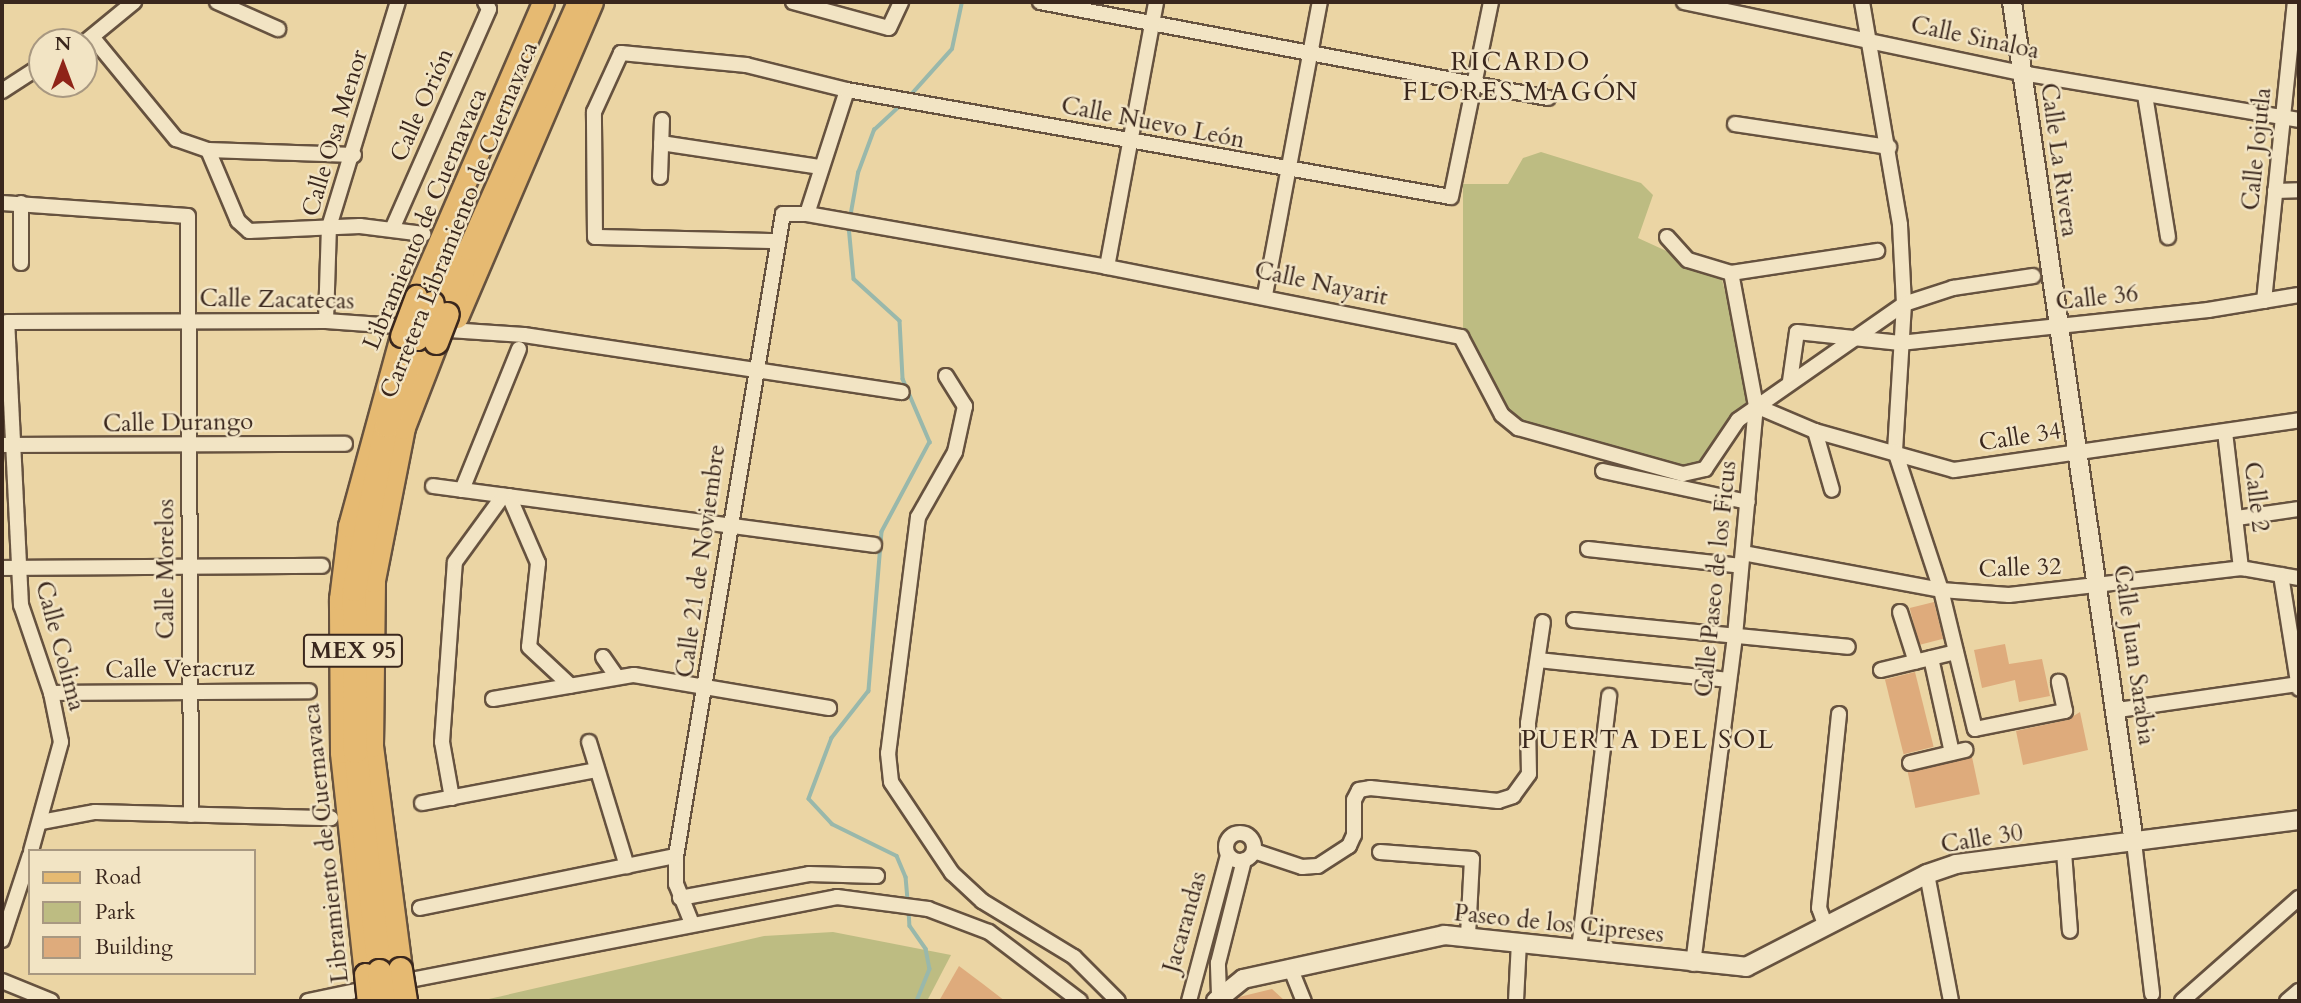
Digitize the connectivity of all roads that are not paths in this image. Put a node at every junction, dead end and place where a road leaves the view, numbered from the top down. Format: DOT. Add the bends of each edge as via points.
graph roads {
  1 [pos="134,2"];
  2 [pos="216,2"];
  3 [pos="398,2"];
  4 [pos="485,2"];
  5 [pos="543,2"];
  6 [pos="563,2"];
  7 [pos="579,2"];
  8 [pos="592,2"];
  9 [pos="793,2"];
  10 [pos="901,2"];
  11 [pos="1040,2"];
  12 [pos="1156,2"];
  13 [pos="1320,2"];
  14 [pos="1491,2"];
  15 [pos="1684,2"];
  16 [pos="1862,2"];
  17 [pos="2012,2"];
  18 [pos="2295,2"];
  19 [pos="1152,23"];
  20 [pos="278,29"];
  21 [pos="98,32"];
  22 [pos="1871,38"];
  23 [pos="98,50"];
  24 [pos="1310,53"];
  25 [pos="2022,73"];
  26 [pos="28,74"];
  27 [pos="1474,84"];
  28 [pos="847,90"];
  29 [pos="2,91"];
  30 [pos="2145,94"];
  31 [pos="1548,98"];
  32 [pos="662,120"];
  33 [pos="2283,121"];
  34 [pos="2299,121"];
  35 [pos="1735,124"];
  36 [pos="1130,142"];
  37 [pos="661,143"];
  38 [pos="1889,147"];
  39 [pos="208,150"];
  40 [pos="354,155"];
  41 [pos="819,167"];
  42 [pos="1288,172"];
  43 [pos="660,177"];
  44 [pos="2275,191"];
  45 [pos="2299,191"];
  46 [pos="2,203"];
  47 [pos="21,203"];
  48 [pos="790,211"];
  49 [pos="807,214"];
  50 [pos="329,227"];
  51 [pos="393,227"];
  52 [pos="423,234"];
  53 [pos="1667,237"];
  54 [pos="2168,237"];
  55 [pos="774,241"];
  56 [pos="1877,251"];
  57 [pos="20,263"];
  58 [pos="1107,267"];
  59 [pos="1731,272"];
  60 [pos="2033,276"];
  61 [pos="1265,295"];
  62 [pos="2299,295"];
  63 [pos="2264,301"];
  64 [pos="1904,303"];
  65 [pos="438,308"];
  66 [pos="187,321"];
  67 [pos="326,321"];
  68 [pos="7,322"];
  69 [pos="2057,324"];
  70 [pos="1857,334"];
  71 [pos="425,340"];
  72 [pos="1900,343"];
  73 [pos="519,349"];
  74 [pos="753,368"];
  75 [pos="946,376"];
  76 [pos="1790,382"];
  77 [pos="902,392"];
  78 [pos="1756,406"];
  79 [pos="2299,420"];
  80 [pos="1815,430"];
  81 [pos="2225,432"];
  82 [pos="345,444"];
  83 [pos="6,446"];
  84 [pos="188,447"];
  85 [pos="1895,451"];
  86 [pos="2077,451"];
  87 [pos="1603,471"];
  88 [pos="433,486"];
  89 [pos="462,490"];
  90 [pos="1832,490"];
  91 [pos="506,496"];
  92 [pos="1748,502"];
  93 [pos="2299,509"];
  94 [pos="2237,518"];
  95 [pos="729,526"];
  96 [pos="874,545"];
  97 [pos="1588,549"];
  98 [pos="1742,560"];
  99 [pos="323,566"];
  100 [pos="189,567"];
  101 [pos="9,568"];
  102 [pos="2241,568"];
  103 [pos="2281,575"];
  104 [pos="2299,578"];
  105 [pos="2100,585"];
  106 [pos="1941,590"];
  107 [pos="1900,612"];
  108 [pos="1574,620"];
  109 [pos="1543,622"];
  110 [pos="1735,636"];
  111 [pos="1848,647"];
  112 [pos="1956,652"];
  113 [pos="603,657"];
  114 [pos="1931,658"];
  115 [pos="1538,660"];
  116 [pos="1916,662"];
  117 [pos="1881,670"];
  118 [pos="617,677"];
  119 [pos="1729,680"];
  120 [pos="2059,682"];
  121 [pos="570,686"];
  122 [pos="706,686"];
  123 [pos="2299,686"];
  124 [pos="190,691"];
  125 [pos="309,691"];
  126 [pos="51,693"];
  127 [pos="1609,696"];
  128 [pos="493,699"];
  129 [pos="829,709"];
  130 [pos="2118,710"];
  131 [pos="1839,714"];
  132 [pos="589,742"];
  133 [pos="1910,763"];
  134 [pos="597,770"];
  135 [pos="452,798"];
  136 [pos="422,803"];
  137 [pos="191,816"];
  138 [pos="331,818"];
  139 [pos="2299,820"];
  140 [pos="41,822"];
  141 [pos="2134,842"];
  142 [pos="32,849"];
  143 [pos="1380,852"];
  144 [pos="2064,852"];
  145 [pos="1228,855"];
  146 [pos="676,856"];
  147 [pos="1249,856"];
  148 [pos="28,860"];
  149 [pos="627,866"];
  150 [pos="1927,874"];
  151 [pos="877,876"];
  152 [pos="680,898"];
  153 [pos="2299,898"];
  154 [pos="420,908"];
  155 [pos="6,911"];
  156 [pos="691,921"];
  157 [pos="1826,927"];
  158 [pos="2070,931"];
  159 [pos="1468,936"];
  160 [pos="2,940"];
  161 [pos="1519,942"];
  162 [pos="1579,949"];
  163 [pos="1693,964"];
  164 [pos="1290,967"];
  165 [pos="381,971"];
  166 [pos="2,981"];
  167 [pos="2299,991"];
  168 [pos="2152,994"];
  169 [pos="1217,998"];
  170 [pos="51,1001"];
  171 [pos="308,1001"];
  172 [pos="368,1001"];
  173 [pos="383,1001"];
  174 [pos="405,1001"];
  175 [pos="1080,1001"];
  176 [pos="1118,1001"];
  177 [pos="1189,1001"];
  178 [pos="1304,1001"];
  179 [pos="1516,1001"];
  180 [pos="1951,1001"];
  181 [pos="2182,1001"];
  182 [pos="2287,1001"];
  1 -- 21 [label="street"];
  2 -- 20 [label="street"];
  3 -- 40 [label="street, Calle Osa Menor"];
  4 -- 51 [label="street, Calle Orión" via="489,9"];
  5 -- 65 [label="main road, Libramiento de Cuernavaca / MEX 95"];
  6 -- 65 [label="highway, Carretera Libramiento de Cuernavaca / MEX 95"];
  7 -- 65 [label="highway, Carretera Libramiento de Cuernavaca / MEX 95" via="470,248"];
  8 -- 65 [label="main road, Libramiento de Cuernavaca / MEX 95"];
  9 -- 10 [label="street" via="889,28"];
  11 -- 19 [label="street"];
  12 -- 19 [label="street"];
  13 -- 24 [label="street"];
  14 -- 27 [label="street"];
  15 -- 22 [label="street, Calle Sinaloa"];
  16 -- 22 [label="street"];
  17 -- 25 [label="street, Calle La Rivera"];
  18 -- 33 [label="street, Calle Jojutla"];
  19 -- 24 [label="street"];
  19 -- 36 [label="street"];
  22 -- 25 [label="street, Calle Sinaloa"];
  22 -- 38 [label="street"];
  23 -- 39 [label="street" via="176,139"];
  24 -- 27 [label="street"];
  24 -- 42 [label="street"];
  25 -- 30 [label="street, Calle Sinaloa"];
  25 -- 69 [label="street, Calle La Rivera"];
  26 -- 29 [label="street"];
  27 -- 31 [label="street"];
  27 -- 42 [label="street, Calle Nuevo León" via="1451,197"];
  28 -- 36 [label="street, Calle Nuevo León"];
  28 -- 41 [label="street"];
  28 -- 55 [label="street, Calle Nuevo León" via="746,65 621,53 593,112 595,237"];
  30 -- 33 [label="street, Calle Sinaloa"];
  30 -- 54 [label="street"];
  32 -- 37 [label="street"];
  33 -- 34 [label="street, Calle Sinaloa"];
  33 -- 44 [label="street, Calle Jojutla"];
  35 -- 38 [label="street"];
  36 -- 42 [label="street, Calle Nuevo León"];
  36 -- 58 [label="street"];
  37 -- 41 [label="street"];
  37 -- 43 [label="street"];
  38 -- 64 [label="street"];
  39 -- 40 [label="street"];
  39 -- 50 [label="street" via="238,221 249,231"];
  40 -- 50 [label="street, Calle Osa Menor"];
  41 -- 49 [label="street"];
  42 -- 61 [label="street"];
  44 -- 45 [label="street"];
  44 -- 63 [label="street, Calle Jojutla"];
  46 -- 47 [label="street"];
  47 -- 57 [label="street"];
  47 -- 66 [label="street, Calle Morelos" via="188,216"];
  48 -- 49 [label="street, Calle Nayarit"];
  48 -- 55 [label="street, Calle 21 de Noviembre" via="779,222"];
  49 -- 58 [label="street, Calle Nayarit"];
  50 -- 51 [label="street"];
  50 -- 67 [label="street, Calle Osa Menor"];
  51 -- 52 [label="street"];
  53 -- 59 [label="street" via="1688,260"];
  55 -- 74 [label="street, Calle 21 de Noviembre"];
  56 -- 59 [label="street"];
  58 -- 61 [label="street, Calle Nayarit"];
  59 -- 78 [label="street, Calle Paseo de los Ficus"];
  60 -- 64 [label="street" via="1953,288"];
  61 -- 78 [label="street, Calle Nayarit" via="1461,337 1502,415 1518,428 1668,471 1705,469 1738,420"];
  62 -- 63 [label="street, Calle 36"];
  63 -- 69 [label="street, Calle 36"];
  64 -- 70 [label="street"];
  64 -- 72 [label="street"];
  65 -- 71 [label="highway, Carretera Libramiento de Cuernavaca / MEX 95, bridge"];
  65 -- 71 [label="main road, Libramiento de Cuernavaca / MEX 95, bridge"];
  66 -- 67 [label="street, Calle Zacatecas"];
  66 -- 68 [label="street, Calle Zacatecas"];
  66 -- 84 [label="street, Calle Morelos"];
  67 -- 74 [label="street, Calle Zacatecas" via="524,335"];
  68 -- 83 [label="street, Calle Colima"];
  69 -- 72 [label="street, Calle 36"];
  69 -- 86 [label="street, Calle Juan Sarabia"];
  70 -- 72 [label="street, Calle 36"];
  70 -- 76 [label="street"];
  70 -- 76 [label="street, Calle 36" via="1797,332"];
  71 -- 165 [label="highway, Carretera Libramiento de Cuernavaca / MEX 95" via="373,580 371,746"];
  71 -- 165 [label="main road, Libramiento de Cuernavaca / MEX 95" via="349,526 340,599 339,727"];
  72 -- 85 [label="street"];
  73 -- 89 [label="street"];
  74 -- 77 [label="street, Calle Zacatecas"];
  74 -- 95 [label="street, Calle 21 de Noviembre"];
  75 -- 176 [label="street" via="965,406 955,452 918,517 888,753 891,782 952,873 982,901 1074,957"];
  76 -- 78 [label="street"];
  78 -- 80 [label="street, Calle 34"];
  78 -- 92 [label="street, Calle Paseo de los Ficus"];
  79 -- 81 [label="street, Calle 34"];
  80 -- 85 [label="street, Calle 34"];
  80 -- 90 [label="street"];
  81 -- 86 [label="street, Calle 34"];
  81 -- 94 [label="street, Calle 2"];
  82 -- 84 [label="street, Calle Durango"];
  83 -- 84 [label="street, Calle Durango"];
  83 -- 101 [label="street, Calle Colima"];
  84 -- 100 [label="street, Calle Morelos"];
  85 -- 86 [label="street, Calle 34" via="1954,470"];
  85 -- 106 [label="street"];
  86 -- 105 [label="street, Calle Juan Sarabia"];
  87 -- 92 [label="street"];
  88 -- 89 [label="street"];
  89 -- 91 [label="street"];
  91 -- 95 [label="street"];
  91 -- 121 [label="street" via="538,563 529,647"];
  91 -- 135 [label="street" via="455,562 442,742"];
  92 -- 98 [label="street, Calle Paseo de los Ficus"];
  93 -- 94 [label="street"];
  94 -- 102 [label="street, Calle 2"];
  95 -- 96 [label="street"];
  95 -- 122 [label="street, Calle 21 de Noviembre"];
  97 -- 98 [label="street, Calle 32"];
  98 -- 106 [label="street, Calle 32"];
  98 -- 110 [label="street, Calle Paseo de los Ficus"];
  99 -- 100 [label="street"];
  100 -- 101 [label="street"];
  100 -- 124 [label="street, Calle Morelos"];
  101 -- 126 [label="street, Calle Colima"];
  102 -- 103 [label="street, Calle 32"];
  102 -- 105 [label="street, Calle 32"];
  103 -- 104 [label="street, Calle 32"];
  103 -- 123 [label="street"];
  105 -- 106 [label="street, Calle 32" via="2009,595"];
  105 -- 130 [label="street, Calle Juan Sarabia"];
  106 -- 112 [label="street"];
  107 -- 116 [label="street"];
  108 -- 110 [label="street"];
  109 -- 115 [label="street"];
  110 -- 111 [label="street"];
  110 -- 119 [label="street, Calle Paseo de los Ficus"];
  112 -- 114 [label="street"];
  112 -- 120 [label="street" via="1975,729 2065,711"];
  113 -- 118 [label="street"];
  114 -- 116 [label="street"];
  114 -- 133 [label="street" via="1958,752"];
  115 -- 119 [label="street"];
  115 -- 147 [label="street" via="1528,723 1529,774 1513,796 1498,801 1359,790 1349,846 1318,866"];
  116 -- 117 [label="street"];
  118 -- 121 [label="street"];
  118 -- 122 [label="street"];
  119 -- 163 [label="street, Calle Paseo de los Ficus"];
  121 -- 128 [label="street"];
  122 -- 129 [label="street"];
  122 -- 146 [label="street, Calle 21 de Noviembre"];
  123 -- 130 [label="street"];
  124 -- 125 [label="street, Calle Veracruz"];
  124 -- 126 [label="street, Calle Veracruz"];
  124 -- 137 [label="street, Calle Morelos"];
  126 -- 140 [label="street, Calle Colima" via="60,759"];
  127 -- 162 [label="street"];
  130 -- 141 [label="street, Calle Juan Sarabia"];
  131 -- 157 [label="street" via="1819,908"];
  132 -- 134 [label="street"];
  134 -- 135 [label="street"];
  134 -- 149 [label="street"];
  135 -- 136 [label="street"];
  137 -- 138 [label="street"];
  137 -- 140 [label="street" via="95,812"];
  139 -- 141 [label="street, Calle 30"];
  140 -- 142 [label="street, Calle Colima"];
  141 -- 144 [label="street, Calle 30"];
  141 -- 168 [label="street, Calle Juan Sarabia"];
  143 -- 159 [label="street" via="1472,859"];
  144 -- 150 [label="street, Calle 30" via="1956,864"];
  144 -- 158 [label="street"];
  145 -- 147 [label="street"];
  145 -- 147 [label="street" via="1227,841 1238,832 1252,839"];
  145 -- 177 [label="street, Jacarandas"];
  146 -- 149 [label="street"];
  146 -- 152 [label="street, Calle 21 de Noviembre"];
  147 -- 169 [label="street, Jacarandas" via="1218,963"];
  148 -- 155 [label="street, Calle Colima"];
  149 -- 154 [label="street"];
  150 -- 157 [label="street, Calle 30"];
  150 -- 180 [label="street"];
  151 -- 152 [label="street" via="809,874"];
  152 -- 156 [label="street, Calle 21 de Noviembre"];
  153 -- 181 [label="street"];
  155 -- 160 [label="street, Calle Colima"];
  156 -- 171 [label="street"];
  156 -- 175 [label="street" via="828,897 928,909 989,932"];
  157 -- 163 [label="street, Calle 30" via="1746,967"];
  159 -- 161 [label="street, Paseo de los Cipreses"];
  159 -- 164 [label="street, Paseo de los Cipreses" via="1444,935"];
  161 -- 162 [label="street, Paseo de los Cipreses"];
  161 -- 179 [label="street"];
  162 -- 163 [label="street, Paseo de los Cipreses"];
  164 -- 169 [label="street, Paseo de los Cipreses" via="1243,979"];
  164 -- 178 [label="street"];
  165 -- 172 [label="main road, Libramiento de Cuernavaca / MEX 95, bridge"];
  165 -- 173 [label="highway, Carretera Libramiento de Cuernavaca / MEX 95, bridge"];
  165 -- 174 [label="highway, Carretera Libramiento de Cuernavaca / MEX 95, bridge"];
  166 -- 170 [label="street"];
  167 -- 182 [label="street"];
}
